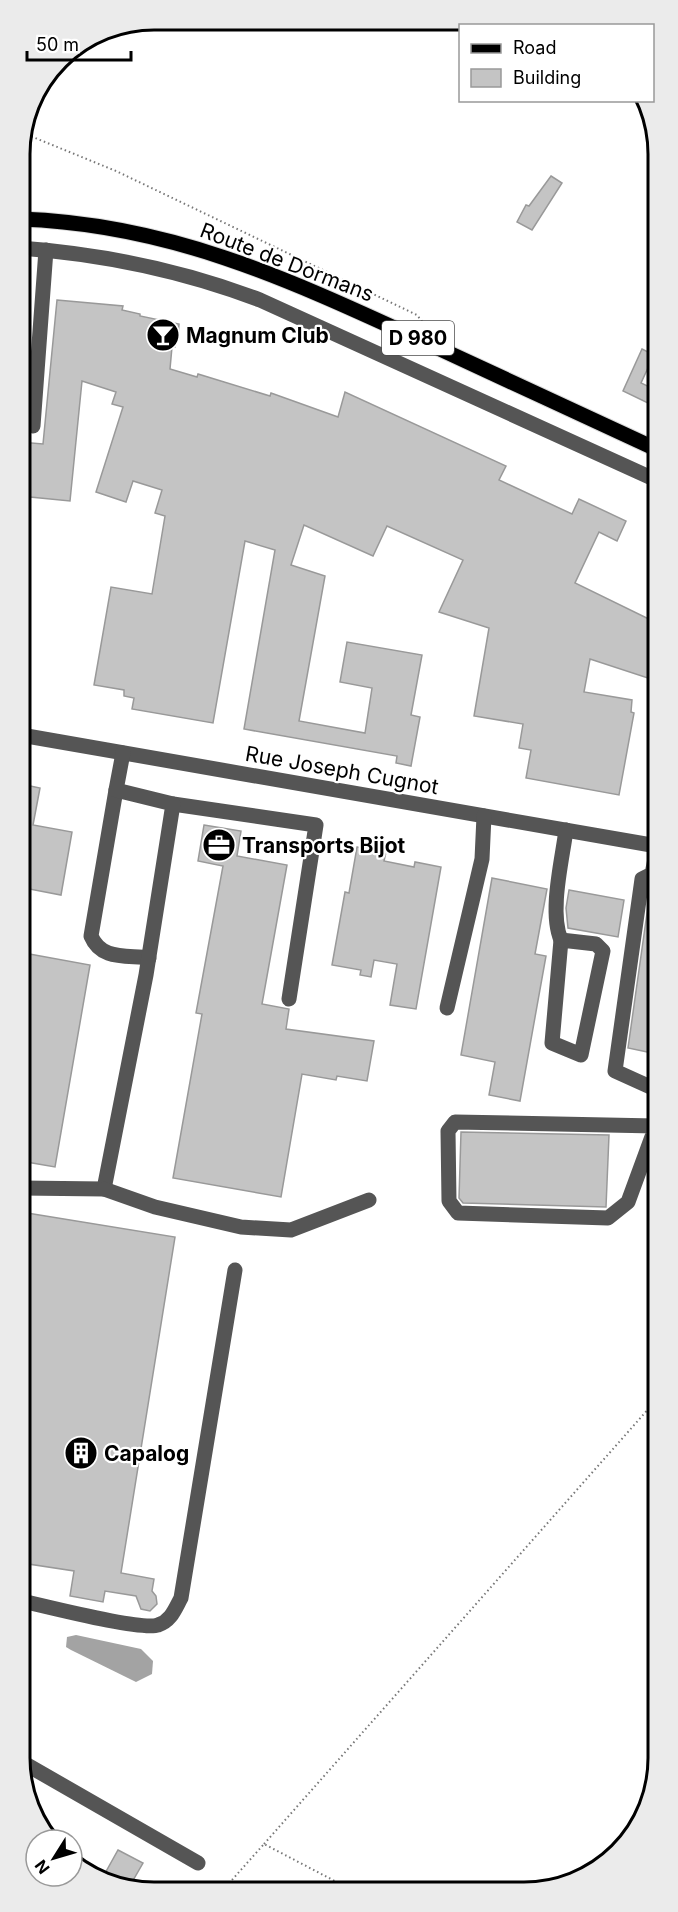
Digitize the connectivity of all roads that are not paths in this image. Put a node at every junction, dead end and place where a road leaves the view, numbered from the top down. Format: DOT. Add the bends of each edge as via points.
graph roads {
  1 [pos="30,219"];
  2 [pos="30,249"];
  3 [pos="46,250"];
  4 [pos="33,426"];
  5 [pos="648,445"];
  6 [pos="648,476"];
  7 [pos="30,737"];
  8 [pos="123,753"];
  9 [pos="116,790"];
  10 [pos="173,804"];
  11 [pos="484,816"];
  12 [pos="566,830"];
  13 [pos="648,846"];
  14 [pos="648,877"];
  15 [pos="561,940"];
  16 [pos="148,958"];
  17 [pos="289,999"];
  18 [pos="447,1008"];
  19 [pos="648,1086"];
  20 [pos="648,1125"];
  21 [pos="648,1149"];
  22 [pos="30,1188"];
  23 [pos="104,1189"];
  24 [pos="369,1200"];
  25 [pos="235,1269"];
  26 [pos="30,1603"];
  27 [pos="31,1767"];
  28 [pos="198,1863"];
  1 -- 5 [label="main road, Route de Dormans / D 980" via="124,231 223,255 428,343"];
  2 -- 3 [label="street"];
  3 -- 4 [label="street"];
  3 -- 6 [label="street" via="161,267 225,286"];
  7 -- 8 [label="street, Rue Joseph Cugnot"];
  8 -- 9 [label="street"];
  8 -- 11 [label="street, Rue Joseph Cugnot"];
  9 -- 10 [label="street"];
  9 -- 16 [label="street" via="91,936 103,953"];
  10 -- 16 [label="street"];
  10 -- 17 [label="street" via="316,825"];
  11 -- 12 [label="street, Rue Joseph Cugnot"];
  11 -- 18 [label="street" via="482,860"];
  12 -- 13 [label="street, Rue Joseph Cugnot"];
  12 -- 15 [label="street" via="556,908 556,930"];
  14 -- 19 [label="street" via="642,879 615,1071"];
  15 -- 15 [label="street" via="552,1043 581,1055 603,951 596,944"];
  16 -- 23 [label="street"];
  20 -- 21 [label="street" via="455,1122 448,1131 448,1201 458,1214 608,1218 628,1202"];
  22 -- 23 [label="street"];
  23 -- 24 [label="street" via="155,1207 241,1227 291,1230"];
  25 -- 26 [label="street" via="181,1598 171,1617 157,1626 134,1625"];
  27 -- 28 [label="street"];
}
